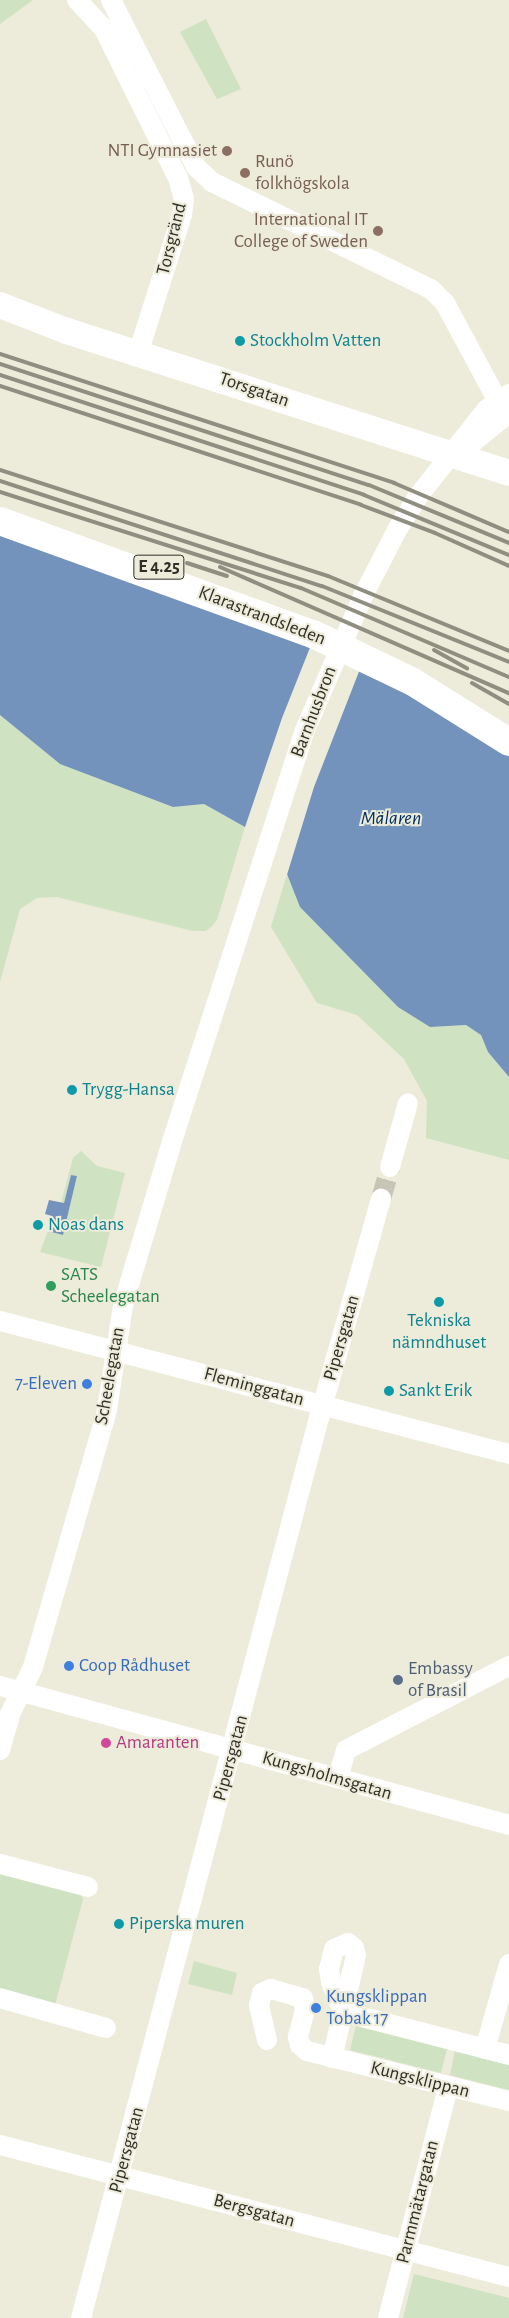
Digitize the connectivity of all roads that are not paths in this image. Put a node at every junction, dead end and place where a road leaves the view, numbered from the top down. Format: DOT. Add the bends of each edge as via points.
graph roads {
  1 [pos="76,0"];
  2 [pos="112,0"];
  3 [pos="0,305"];
  4 [pos="138,354"];
  5 [pos="501,409"];
  6 [pos="509,473"];
  7 [pos="0,511"];
  8 [pos="0,521"];
  9 [pos="509,727"];
  10 [pos="509,742"];
  11 [pos="237,945"];
  12 [pos="408,1103"];
  13 [pos="390,1167"];
  14 [pos="381,1199"];
  15 [pos="0,1321"];
  16 [pos="0,1335"];
  17 [pos="115,1358"];
  18 [pos="320,1412"];
  19 [pos="509,1454"];
  20 [pos="509,1466"];
  21 [pos="509,1666"];
  22 [pos="0,1686"];
  23 [pos="20,1692"];
  24 [pos="233,1749"];
  25 [pos="0,1750"];
  26 [pos="338,1778"];
  27 [pos="509,1825"];
  28 [pos="0,1864"];
  29 [pos="88,1887"];
  30 [pos="509,1964"];
  31 [pos="0,1998"];
  32 [pos="106,2028"];
  33 [pos="267,2040"];
  34 [pos="485,2049"];
  35 [pos="508,2052"];
  36 [pos="332,2058"];
  37 [pos="448,2087"];
  38 [pos="509,2101"];
  39 [pos="0,2145"];
  40 [pos="120,2176"];
  41 [pos="406,2251"];
  42 [pos="509,2277"];
  43 [pos="81,2318"];
  44 [pos="388,2318"];
  1 -- 4 [label="street, Torsgränd" via="104,30 178,178 184,199 182,215"];
  2 -- 5 [label="street" via="196,167 212,182 432,290 445,303"];
  3 -- 4 [label="main road, Torsgatan"];
  4 -- 6 [label="main road, Torsgatan"];
  5 -- 11 [label="street, Barnhusbron" via="439,469 396,530 332,663 285,791"];
  7 -- 9 [label="highway, Klarastrandsleden / E 4.25" via="318,626 421,675"];
  8 -- 10 [label="highway, Klarastrandsleden / E 4.25" via="313,634 413,682"];
  11 -- 17 [label="street, Scheelegatan" via="174,1132 123,1305"];
  12 -- 13 [label="street"];
  14 -- 18 [label="street, Pipersgatan"];
  15 -- 17 [label="street, Fleminggatan"];
  16 -- 17 [label="street, Fleminggatan"];
  17 -- 18 [label="street, Fleminggatan"];
  17 -- 23 [label="street, Scheelegatan" via="107,1410 33,1667"];
  18 -- 19 [label="street, Fleminggatan"];
  18 -- 20 [label="street, Fleminggatan"];
  18 -- 24 [label="street, Pipersgatan"];
  21 -- 26 [label="street" via="346,1750"];
  22 -- 23 [label="street, Kungsholmsgatan"];
  23 -- 24 [label="street, Kungsholmsgatan"];
  23 -- 25 [label="street, Scheelegatan"];
  24 -- 26 [label="street, Kungsholmsgatan"];
  24 -- 40 [label="street, Pipersgatan"];
  26 -- 27 [label="street, Kungsholmsgatan"];
  28 -- 29 [label="street"];
  30 -- 34 [label="street"];
  31 -- 32 [label="street"];
  33 -- 36 [label="street, Kungsklippan" via="259,2005 262,1993 272,1989 303,1998 306,2003 298,2037 300,2045 307,2051"];
  34 -- 35 [label="street"];
  34 -- 36 [label="street" via="343,2012"];
  36 -- 37 [label="street, Kungsklippan"];
  37 -- 38 [label="street, Kungsklippan"];
  37 -- 41 [label="street, Parmmätargatan"];
  39 -- 40 [label="street, Bergsgatan"];
  40 -- 41 [label="street, Bergsgatan"];
  40 -- 43 [label="street, Pipersgatan"];
  41 -- 42 [label="street, Bergsgatan"];
  41 -- 44 [label="street, Parmmätargatan"];
}
